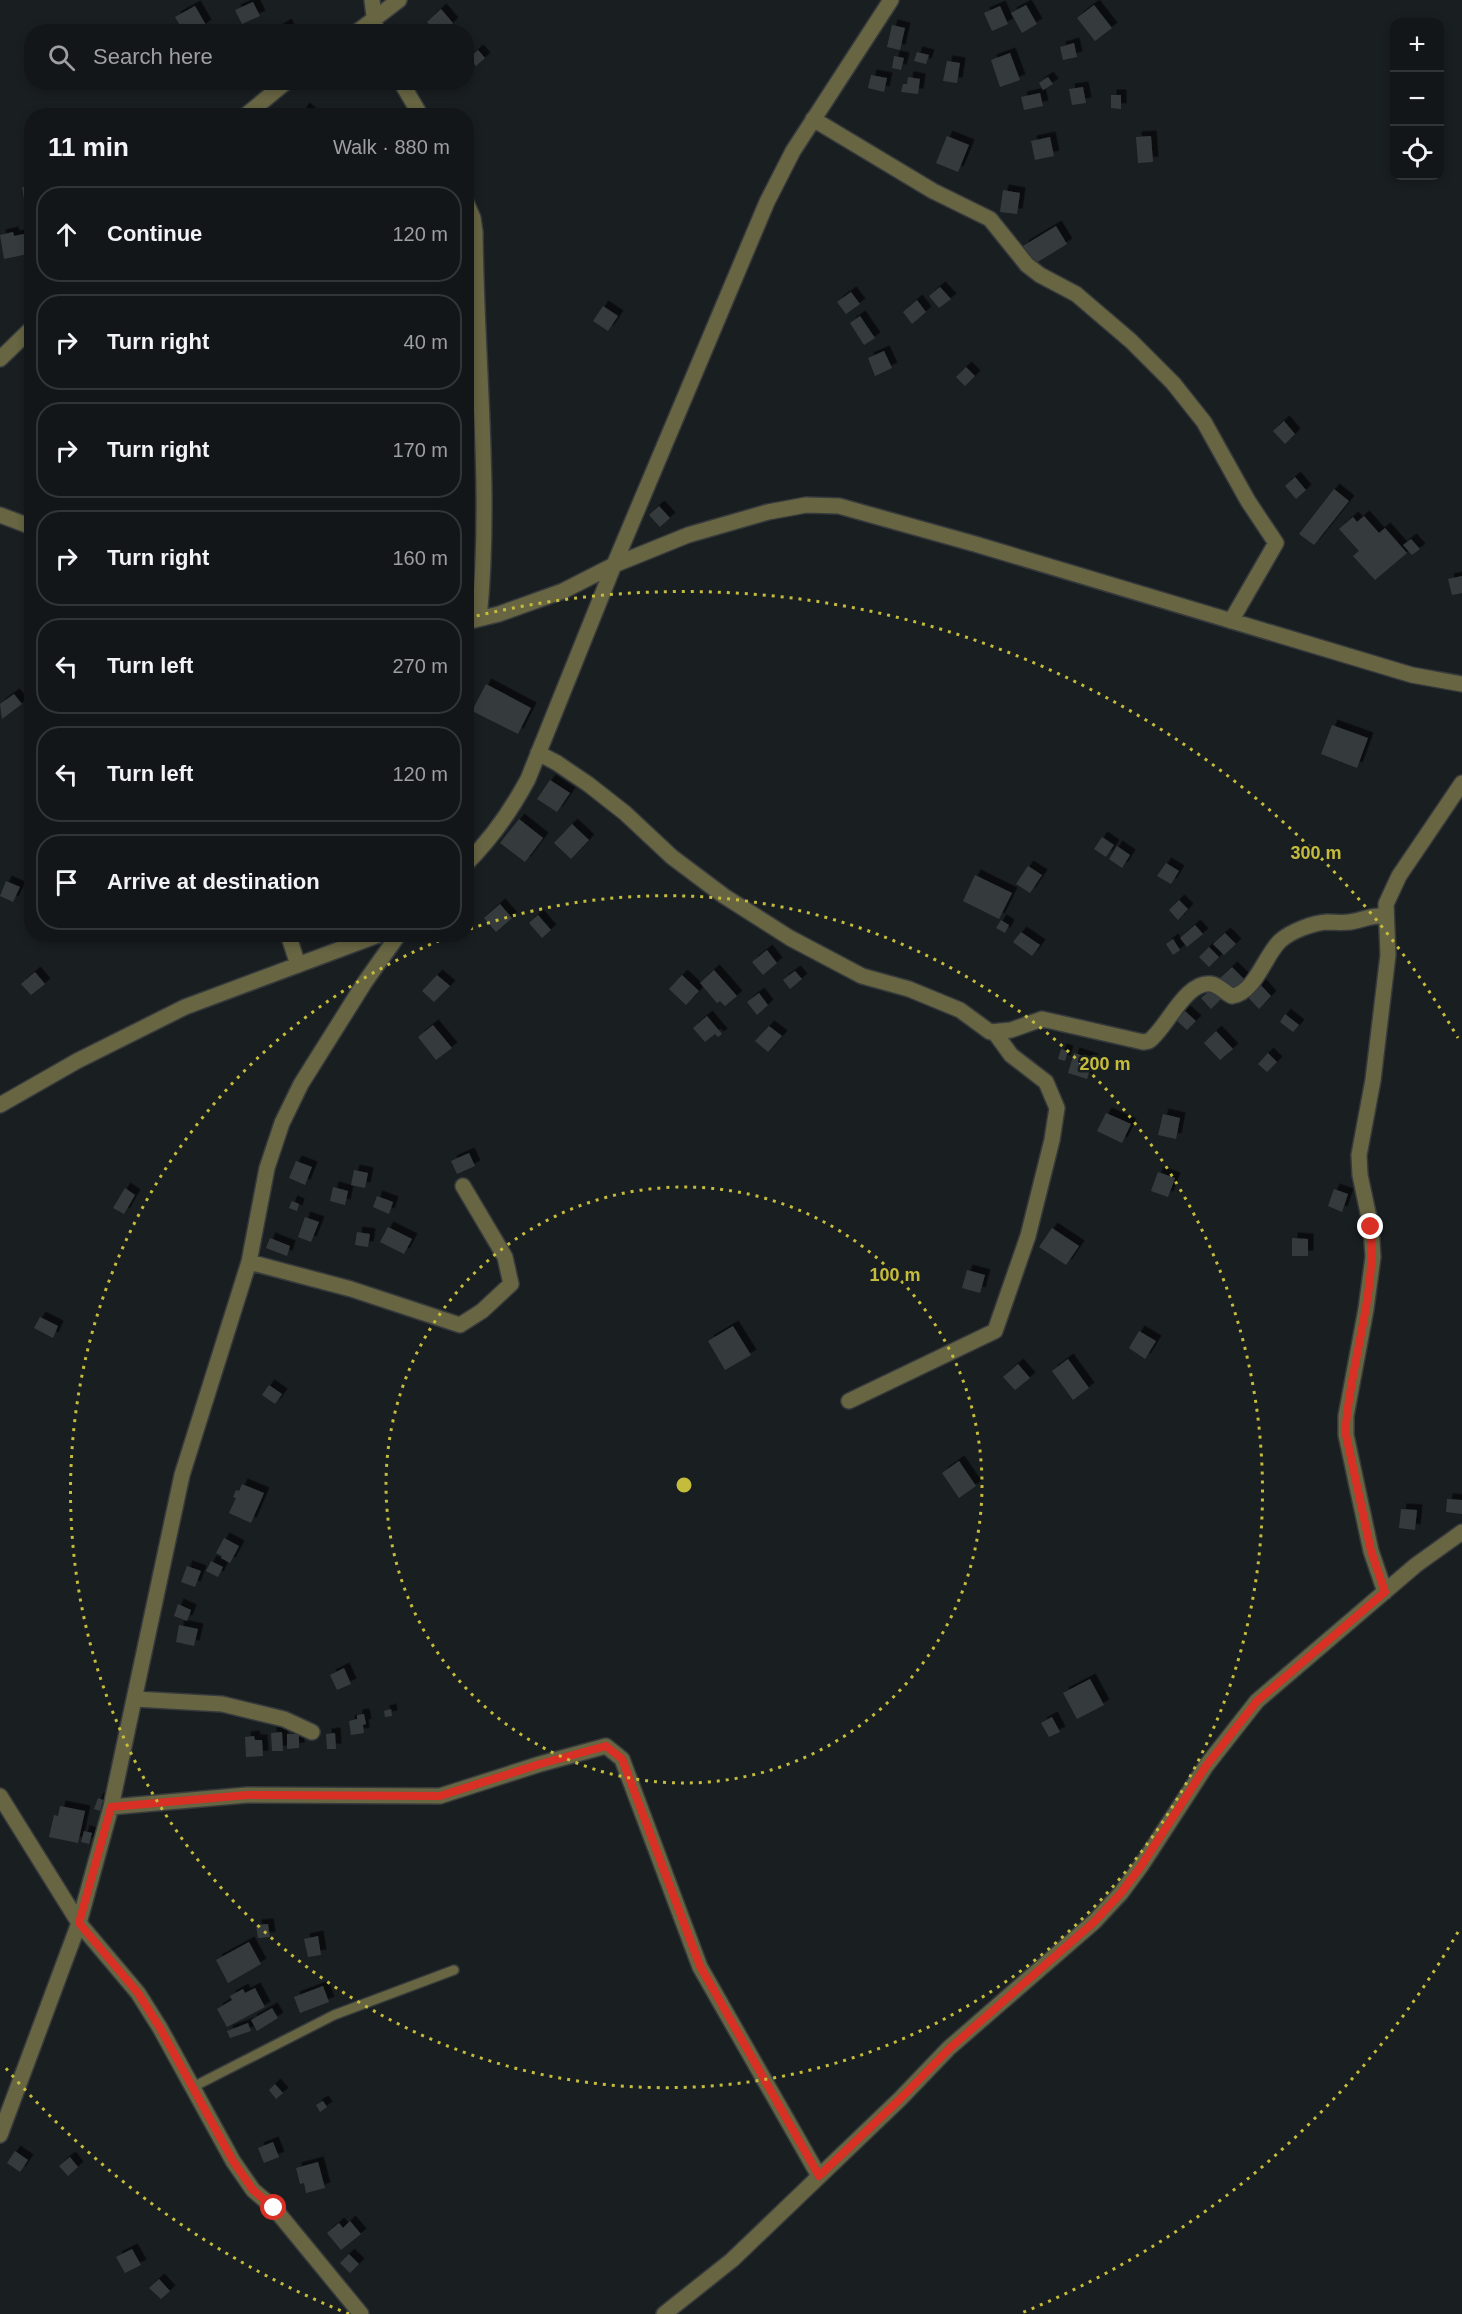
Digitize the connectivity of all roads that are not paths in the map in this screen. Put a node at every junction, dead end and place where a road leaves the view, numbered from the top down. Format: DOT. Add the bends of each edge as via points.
graph roads {
  1 [pos="372,0"];
  2 [pos="399,0"];
  3 [pos="891,0"];
  4 [pos="375,24"];
  5 [pos="377,24"];
  6 [pos="276,90"];
  7 [pos="406,90"];
  8 [pos="255,108"];
  9 [pos="416,108"];
  10 [pos="813,119"];
  11 [pos="474,225"];
  12 [pos="474,300"];
  13 [pos="24,336"];
  14 [pos="0,359"];
  15 [pos="474,373"];
  16 [pos="0,514"];
  17 [pos="24,524"];
  18 [pos="614,565"];
  19 [pos="474,614"];
  20 [pos="474,621"];
  21 [pos="1231,621"];
  22 [pos="1462,684"];
  23 [pos="538,753"];
  24 [pos="1462,783"];
  25 [pos="474,856"];
  26 [pos="1386,916"];
  27 [pos="291,942"];
  28 [pos="360,942"];
  29 [pos="393,942"];
  30 [pos="298,965"];
  31 [pos="994,1033"];
  32 [pos="0,1105"];
  33 [pos="463,1186"];
  34 [pos="249,1262"];
  35 [pos="849,1401"];
  36 [pos="1462,1532"];
  37 [pos="1385,1592"];
  38 [pos="135,1699"];
  39 [pos="312,1732"];
  40 [pos="0,1796"];
  41 [pos="111,1807"];
  42 [pos="79,1923"];
  43 [pos="454,1970"];
  44 [pos="191,2088"];
  45 [pos="0,2135"];
  46 [pos="819,2176"];
  47 [pos="361,2314"];
  48 [pos="664,2314"];
  1 -- 4 [label="street"];
  2 -- 5 [label="street"];
  3 -- 10 [label="street"];
  6 -- 8 [label="street"];
  7 -- 9 [label="street"];
  10 -- 18 [label="street" via="767,202"];
  10 -- 21 [label="street" via="933,191 990,219 1027,265 1076,294 1180,391 1276,541"];
  11 -- 12 [label="street"];
  13 -- 14 [label="street"];
  15 -- 19 [label="street" via="483,431 484,544"];
  16 -- 17 [label="street"];
  18 -- 20 [label="street" via="563,591"];
  18 -- 21 [label="street" via="688,535 768,512 806,505 839,506"];
  18 -- 23 [label="street"];
  21 -- 22 [label="street" via="1412,675"];
  23 -- 25 [label="street" via="514,806"];
  23 -- 31 [label="street" via="588,784 724,896 790,938 862,976 909,989 960,1010"];
  24 -- 26 [label="street" via="1392,889"];
  26 -- 31 [label="street" via="1324,922 1286,937 1242,992 1232,996 1213,985 1199,987 1177,1006 1149,1041 1042,1019"];
  26 -- 37 [label="street" via="1388,955 1373,1080 1359,1155 1373,1257 1346,1424 1371,1551"];
  27 -- 30 [label="street"];
  28 -- 30 [label="street"];
  29 -- 34 [label="street" via="301,1084 282,1123 267,1168"];
  30 -- 32 [label="street" via="185,1007 77,1060"];
  31 -- 35 [label="street" via="1011,1055 1046,1082 1057,1108 1028,1236 995,1331"];
  33 -- 34 [label="street" via="505,1257 511,1284 482,1311 460,1324"];
  34 -- 38 [label="street" via="182,1475"];
  36 -- 37 [label="street"];
  37 -- 46 [label="street" via="1257,1701 1206,1766 1141,1866 1094,1922 950,2048"];
  38 -- 39 [label="street" via="222,1704 284,1719"];
  38 -- 41 [label="street"];
  40 -- 42 [label="street"];
  41 -- 42 [label="street"];
  41 -- 46 [label="street" via="247,1795 440,1796 606,1746 622,1759 700,1966"];
  42 -- 44 [label="street" via="138,1993"];
  42 -- 45 [label="street"];
  43 -- 44 [label="lane" via="333,2015"];
  44 -- 47 [label="street" via="253,2190 274,2208"];
  46 -- 48 [label="street" via="732,2260"];
}
